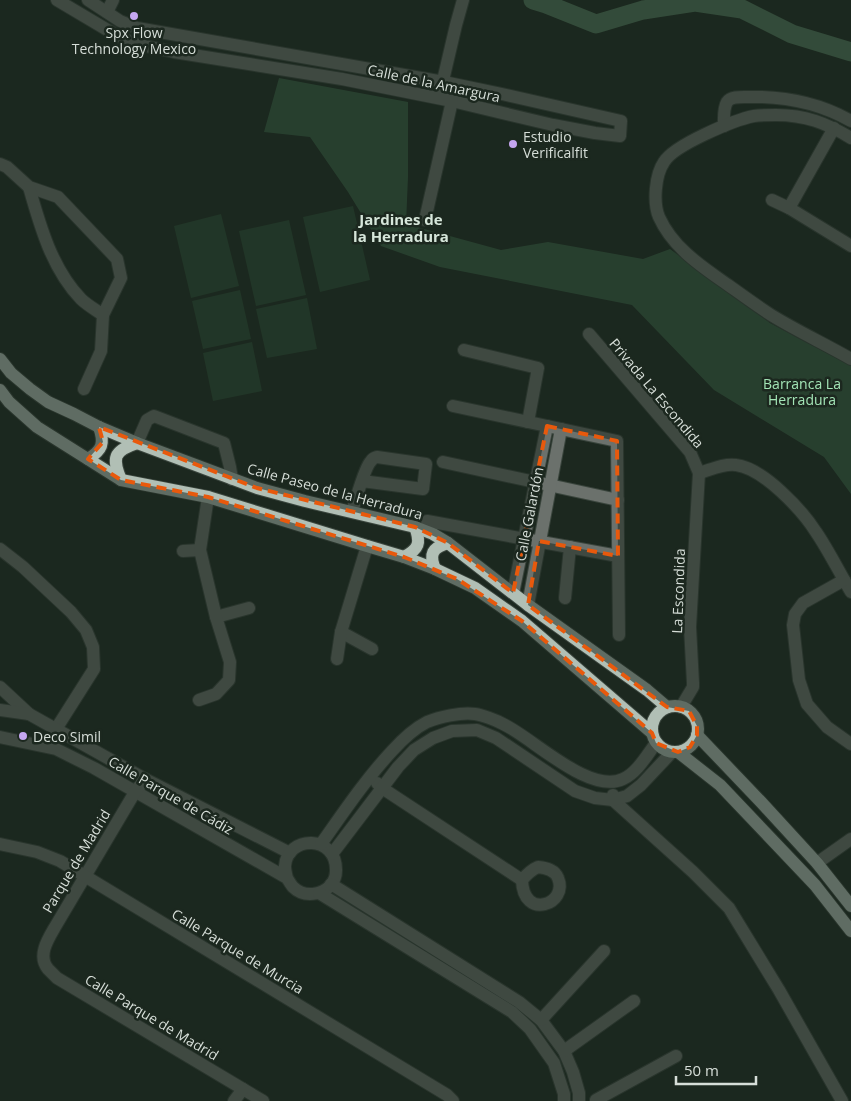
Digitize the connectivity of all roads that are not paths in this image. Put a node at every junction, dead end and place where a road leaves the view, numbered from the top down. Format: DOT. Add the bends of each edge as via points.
graph roads {
  1 [pos="57,0"];
  2 [pos="88,0"];
  3 [pos="113,0"];
  4 [pos="463,0"];
  5 [pos="107,12"];
  6 [pos="176,35"];
  7 [pos="174,52"];
  8 [pos="444,82"];
  9 [pos="438,98"];
  10 [pos="452,101"];
  11 [pos="851,121"];
  12 [pos="724,126"];
  13 [pos="834,128"];
  14 [pos="851,138"];
  15 [pos="0,164"];
  16 [pos="29,187"];
  17 [pos="772,200"];
  18 [pos="789,208"];
  19 [pos="425,220"];
  20 [pos="851,246"];
  21 [pos="103,315"];
  22 [pos="589,334"];
  23 [pos="464,350"];
  24 [pos="0,359"];
  25 [pos="851,359"];
  26 [pos="84,389"];
  27 [pos="0,390"];
  28 [pos="453,406"];
  29 [pos="528,422"];
  30 [pos="547,426"];
  31 [pos="99,428"];
  32 [pos="561,429"];
  33 [pos="137,443"];
  34 [pos="88,459"];
  35 [pos="443,462"];
  36 [pos="699,474"];
  37 [pos="232,479"];
  38 [pos="121,480"];
  39 [pos="362,481"];
  40 [pos="536,482"];
  41 [pos="550,485"];
  42 [pos="208,497"];
  43 [pos="618,500"];
  44 [pos="352,511"];
  45 [pos="427,521"];
  46 [pos="415,527"];
  47 [pos="524,539"];
  48 [pos="539,541"];
  49 [pos="448,543"];
  50 [pos="367,546"];
  51 [pos="570,547"];
  52 [pos="0,549"];
  53 [pos="200,550"];
  54 [pos="183,551"];
  55 [pos="618,556"];
  56 [pos="404,557"];
  57 [pos="435,569"];
  58 [pos="844,580"];
  59 [pos="851,592"];
  60 [pos="513,593"];
  61 [pos="565,598"];
  62 [pos="528,605"];
  63 [pos="249,608"];
  64 [pos="216,617"];
  65 [pos="341,632"];
  66 [pos="619,635"];
  67 [pos="372,649"];
  68 [pos="337,659"];
  69 [pos="0,687"];
  70 [pos="199,700"];
  71 [pos="667,707"];
  72 [pos="681,707"];
  73 [pos="0,710"];
  74 [pos="29,714"];
  75 [pos="56,730"];
  76 [pos="697,735"];
  77 [pos="0,737"];
  78 [pos="654,738"];
  79 [pos="851,744"];
  80 [pos="675,752"];
  81 [pos="370,777"];
  82 [pos="145,779"];
  83 [pos="612,782"];
  84 [pos="382,788"];
  85 [pos="135,792"];
  86 [pos="613,800"];
  87 [pos="851,839"];
  88 [pos="0,844"];
  89 [pos="321,844"];
  90 [pos="290,853"];
  91 [pos="332,854"];
  92 [pos="817,864"];
  93 [pos="85,876"];
  94 [pos="287,878"];
  95 [pos="522,880"];
  96 [pos="332,884"];
  97 [pos="319,893"];
  98 [pos="851,906"];
  99 [pos="851,931"];
  100 [pos="45,947"];
  101 [pos="604,951"];
  102 [pos="634,1001"];
  103 [pos="542,1020"];
  104 [pos="564,1051"];
  105 [pos="676,1056"];
  106 [pos="243,1089"];
  107 [pos="579,1097"];
  108 [pos="596,1100"];
  109 [pos="234,1101"];
  110 [pos="263,1101"];
  111 [pos="453,1101"];
  112 [pos="564,1101"];
  113 [pos="842,1101"];
  1 -- 7 [label="street, Calle de la Amargura" via="128,41"];
  2 -- 5 [label="street, Calle de la Amargura"];
  3 -- 5 [label="street"];
  4 -- 8 [label="street, Calle de la Amargura"];
  5 -- 6 [label="street, Calle de la Amargura" via="136,28"];
  6 -- 7 [label="street"];
  6 -- 8 [label="street, Calle de la Amargura"];
  7 -- 9 [label="street, Calle de la Amargura"];
  8 -- 9 [label="street"];
  8 -- 10 [label="street, Calle de la Amargura" via="621,121 620,136 553,125"];
  9 -- 10 [label="street, Calle de la Amargura"];
  10 -- 19 [label="street"];
  11 -- 12 [label="street" via="795,100 737,97 727,101"];
  12 -- 13 [label="street" via="756,116 778,115 810,118"];
  12 -- 25 [label="street" via="675,151 664,161 656,194 658,215 669,236 693,261 772,316"];
  13 -- 14 [label="street"];
  13 -- 18 [label="street"];
  15 -- 16 [label="street"];
  16 -- 21 [label="street" via="58,270 82,300"];
  16 -- 21 [label="street" via="58,198 117,259 121,278"];
  17 -- 18 [label="street"];
  18 -- 20 [label="street"];
  21 -- 26 [label="street" via="101,351"];
  22 -- 36 [label="street, Privada La Escondida" via="690,452"];
  23 -- 29 [label="street" via="538,368"];
  24 -- 31 [label="main road, Calle Paseo de la Herradura" via="11,373 48,402"];
  27 -- 34 [label="main road" via="37,427"];
  28 -- 29 [label="street"];
  29 -- 30 [label="street"];
  30 -- 32 [label="street"];
  30 -- 40 [label="street, Calle Galardón"];
  31 -- 33 [label="main road, Calle Paseo de la Herradura"];
  31 -- 34 [label="main road" via="103,442 95,455"];
  32 -- 41 [label="street, Calle Galardón"];
  32 -- 43 [label="street" via="617,441"];
  33 -- 37 [label="main road, Calle Paseo de la Herradura"];
  33 -- 37 [label="street" via="147,420 154,416 224,443"];
  33 -- 38 [label="main road" via="119,452 116,465"];
  34 -- 38 [label="main road"];
  35 -- 40 [label="street"];
  36 -- 58 [label="street" via="734,464 749,468 770,482 816,531"];
  36 -- 72 [label="street, La Escondida" via="690,627 693,687"];
  37 -- 44 [label="main road, Calle Paseo de la Herradura"];
  38 -- 42 [label="main road"];
  39 -- 39 [label="street" via="369,463 378,457 426,464 423,489"];
  39 -- 44 [label="street"];
  40 -- 41 [label="street"];
  40 -- 47 [label="street, Calle Galardón"];
  41 -- 43 [label="street"];
  41 -- 48 [label="street, Calle Galardón"];
  42 -- 50 [label="main road"];
  42 -- 53 [label="street"];
  43 -- 55 [label="street"];
  44 -- 46 [label="main road, Calle Paseo de la Herradura"];
  45 -- 47 [label="street"];
  46 -- 49 [label="main road, Calle Paseo de la Herradura"];
  46 -- 56 [label="main road" via="418,536 416,549"];
  47 -- 48 [label="street"];
  47 -- 60 [label="street, Calle Galardón"];
  48 -- 51 [label="street"];
  48 -- 62 [label="street, Calle Galardón"];
  49 -- 57 [label="main road" via="432,555"];
  49 -- 60 [label="main road, Calle Paseo de la Herradura"];
  50 -- 56 [label="main road"];
  50 -- 65 [label="street"];
  51 -- 55 [label="street"];
  51 -- 61 [label="street"];
  52 -- 75 [label="street" via="71,612 86,630 93,647 94,669"];
  53 -- 54 [label="street"];
  53 -- 64 [label="street"];
  55 -- 66 [label="street"];
  56 -- 57 [label="main road"];
  57 -- 78 [label="main road" via="475,588 522,621"];
  58 -- 59 [label="street"];
  58 -- 79 [label="street" via="803,603 795,614 793,625 799,680 808,704 827,727"];
  60 -- 62 [label="main road, Calle Paseo de la Herradura"];
  62 -- 71 [label="main road, Calle Paseo de la Herradura"];
  63 -- 64 [label="street"];
  64 -- 70 [label="street" via="230,662 229,680 216,694"];
  65 -- 67 [label="street"];
  65 -- 68 [label="street"];
  69 -- 74 [label="street"];
  71 -- 72 [label="main road"];
  71 -- 78 [label="main road" via="652,722"];
  72 -- 76 [label="main road" via="694,718"];
  73 -- 74 [label="street, Calle Parque de Cádiz"];
  74 -- 75 [label="street, Calle Parque de Cádiz"];
  75 -- 82 [label="street, Calle Parque de Cádiz"];
  76 -- 80 [label="main road" via="690,746"];
  76 -- 92 [label="main road"];
  77 -- 85 [label="street, Calle Parque de Cádiz" via="56,749"];
  78 -- 80 [label="main road"];
  78 -- 83 [label="street" via="633,772 623,780"];
  80 -- 86 [label="street" via="641,786 627,796"];
  80 -- 99 [label="main road" via="720,785 815,885"];
  81 -- 83 [label="street" via="406,736 426,723 446,716 474,714 504,724 580,774"];
  81 -- 84 [label="street"];
  81 -- 89 [label="street"];
  82 -- 85 [label="street, Parque de Madrid"];
  82 -- 90 [label="street, Calle Parque de Cádiz"];
  83 -- 86 [label="street"];
  84 -- 86 [label="street" via="414,750 433,738 452,731 477,730 496,738 575,791"];
  84 -- 91 [label="street"];
  84 -- 95 [label="street"];
  85 -- 93 [label="street, Parque de Madrid"];
  85 -- 94 [label="street, Calle Parque de Cádiz"];
  86 -- 113 [label="street" via="729,908"];
  87 -- 92 [label="street"];
  88 -- 93 [label="street, Calle Parque de Murcia" via="37,852"];
  89 -- 90 [label="street" via="298,846"];
  89 -- 91 [label="street"];
  90 -- 94 [label="street" via="285,865"];
  91 -- 96 [label="street" via="336,875"];
  92 -- 98 [label="main road"];
  93 -- 100 [label="street, Parque de Madrid"];
  93 -- 111 [label="street, Calle Parque de Murcia"];
  94 -- 97 [label="street, Calle Parque de Cádiz" via="294,888 306,894"];
  96 -- 97 [label="street"];
  96 -- 103 [label="street" via="519,1002"];
  97 -- 112 [label="street, Calle Parque de Cádiz" via="512,1012 530,1029 554,1063"];
  100 -- 106 [label="street, Calle Parque de Madrid" via="46,968 57,978"];
  101 -- 103 [label="street"];
  102 -- 104 [label="street"];
  103 -- 104 [label="street"];
  104 -- 107 [label="street"];
  105 -- 108 [label="street"];
  106 -- 109 [label="street"];
  106 -- 110 [label="street, Calle Parque de Madrid"];
  107 -- 108 [label="street"];
}
